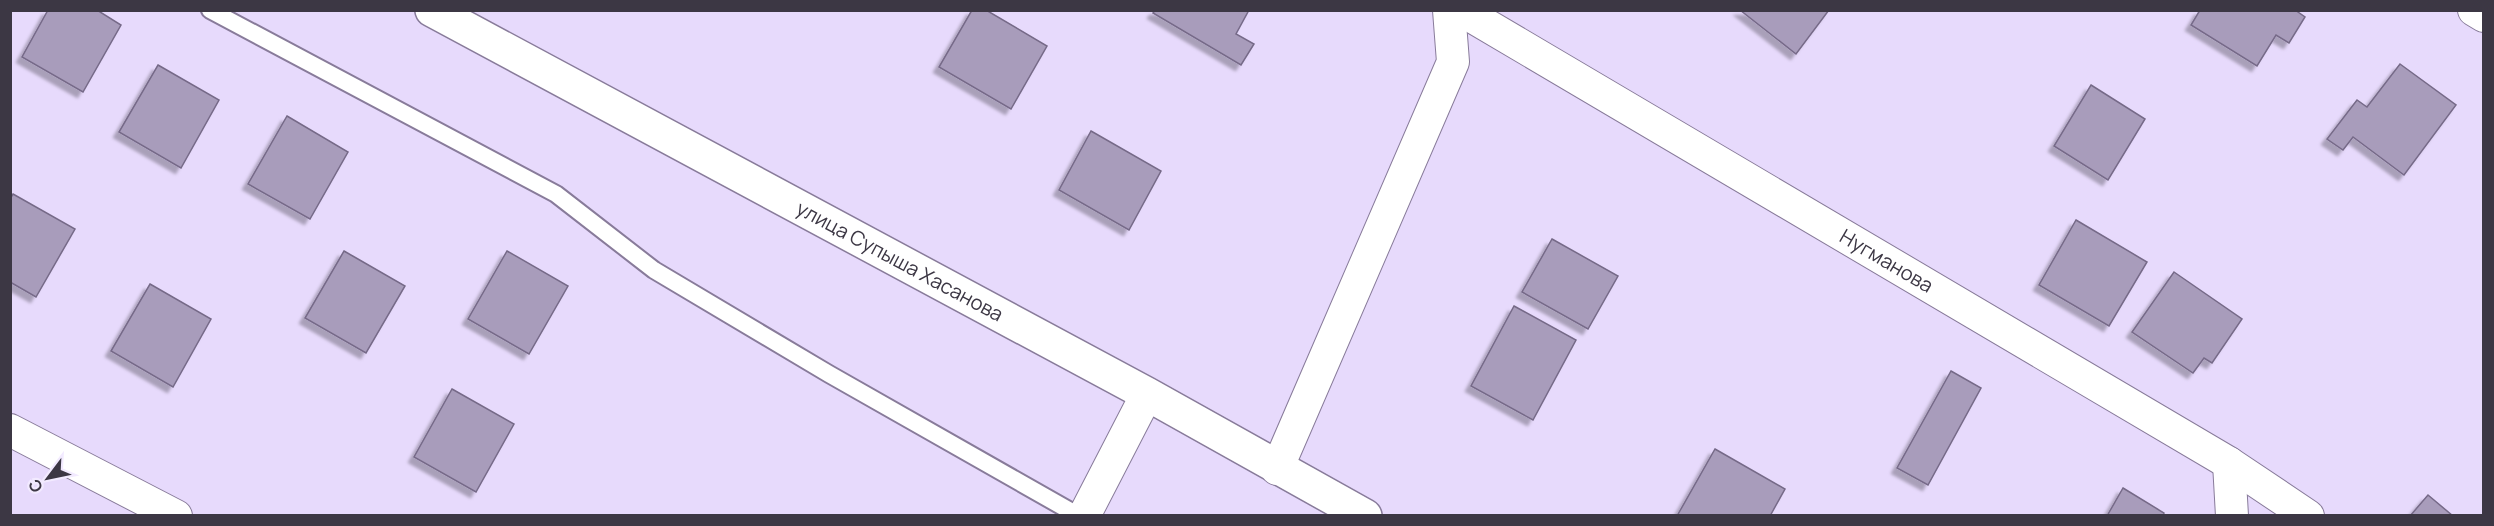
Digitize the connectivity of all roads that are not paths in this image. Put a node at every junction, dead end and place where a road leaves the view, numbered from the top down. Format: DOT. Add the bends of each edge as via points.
graph roads {
  1 [pos="210,10"];
  2 [pos="432,10"];
  3 [pos="1449,10"];
  4 [pos="1461,10"];
  5 [pos="2474,10"];
  6 [pos="2484,16"];
  7 [pos="1147,394"];
  8 [pos="10,430"];
  9 [pos="2229,464"];
  10 [pos="1278,469"];
  11 [pos="176,516"];
  12 [pos="1078,516"];
  13 [pos="1084,516"];
  14 [pos="1365,516"];
  15 [pos="2232,516"];
  16 [pos="2308,516"];
  1 -- 12 [label="lane" via="556,194 654,270"];
  2 -- 7 [label="street, улица Супыша Хасанова"];
  3 -- 10 [label="street" via="1454,62"];
  4 -- 9 [label="street, Нугманова"];
  5 -- 6 [label="street"];
  7 -- 10 [label="street, улица Супыша Хасанова"];
  7 -- 13 [label="street"];
  8 -- 11 [label="street"];
  9 -- 15 [label="street"];
  9 -- 16 [label="street, Нугманова"];
  10 -- 14 [label="street, улица Супыша Хасанова"];
}
